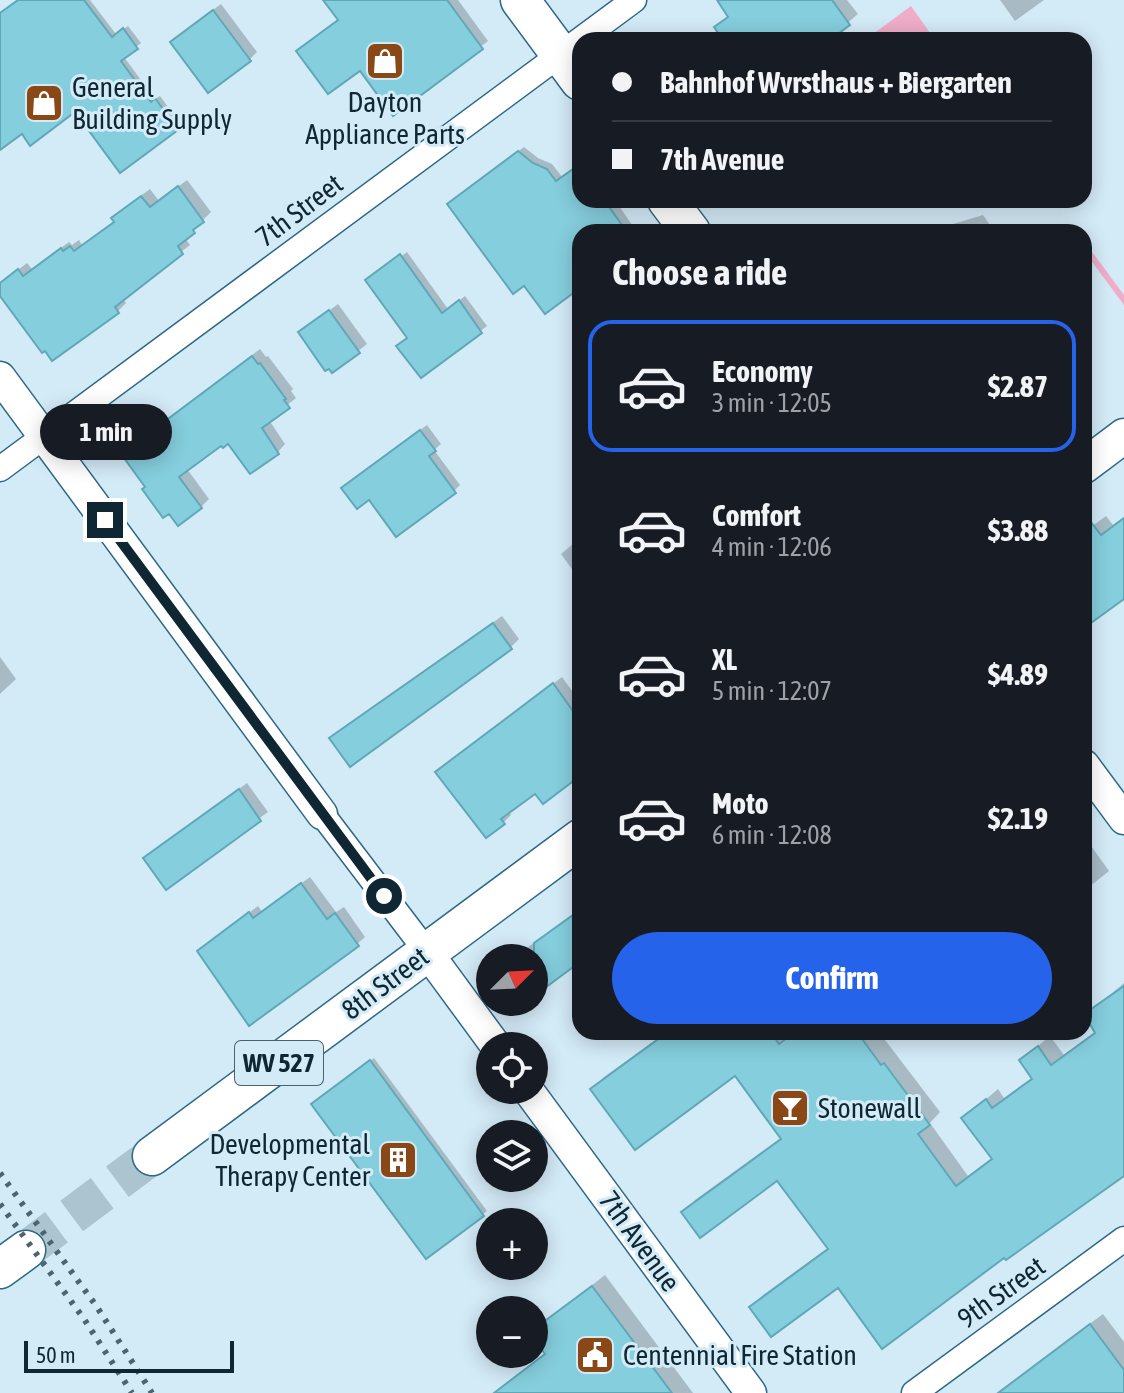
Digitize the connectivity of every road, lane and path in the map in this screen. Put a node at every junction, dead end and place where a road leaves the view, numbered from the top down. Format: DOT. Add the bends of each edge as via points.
graph roads {
  1 [pos="520,0"];
  2 [pos="634,0"];
  3 [pos="603,32"];
  4 [pos="570,67"];
  5 [pos="0,377"];
  6 [pos="44,436"];
  7 [pos="1124,436"];
  8 [pos="1092,460"];
  9 [pos="0,469"];
  10 [pos="1092,776"];
  11 [pos="322,814"];
  12 [pos="1124,819"];
  13 [pos="572,845"];
  14 [pos="427,952"];
  15 [pos="486,1032"];
  16 [pos="538,1104"];
  17 [pos="152,1156"];
  18 [pos="1124,1239"];
  19 [pos="751,1393"];
  20 [pos="914,1393"];
  1 -- 4 [label="main road"];
  2 -- 3 [label="street, 7th Street"];
  4 -- 6 [label="street, 7th Street"];
  5 -- 6 [label="street"];
  6 -- 9 [label="street, 7th Street"];
  6 -- 11 [label="street"];
  7 -- 8 [label="main road"];
  10 -- 12 [label="street"];
  11 -- 14 [label="street"];
  13 -- 14 [label="main road, 8th Street / WV 527"];
  14 -- 15 [label="street"];
  14 -- 17 [label="main road, 8th Street / WV 527"];
  16 -- 19 [label="street, 7th Avenue"];
  18 -- 20 [label="street, 9th Street"];
}
